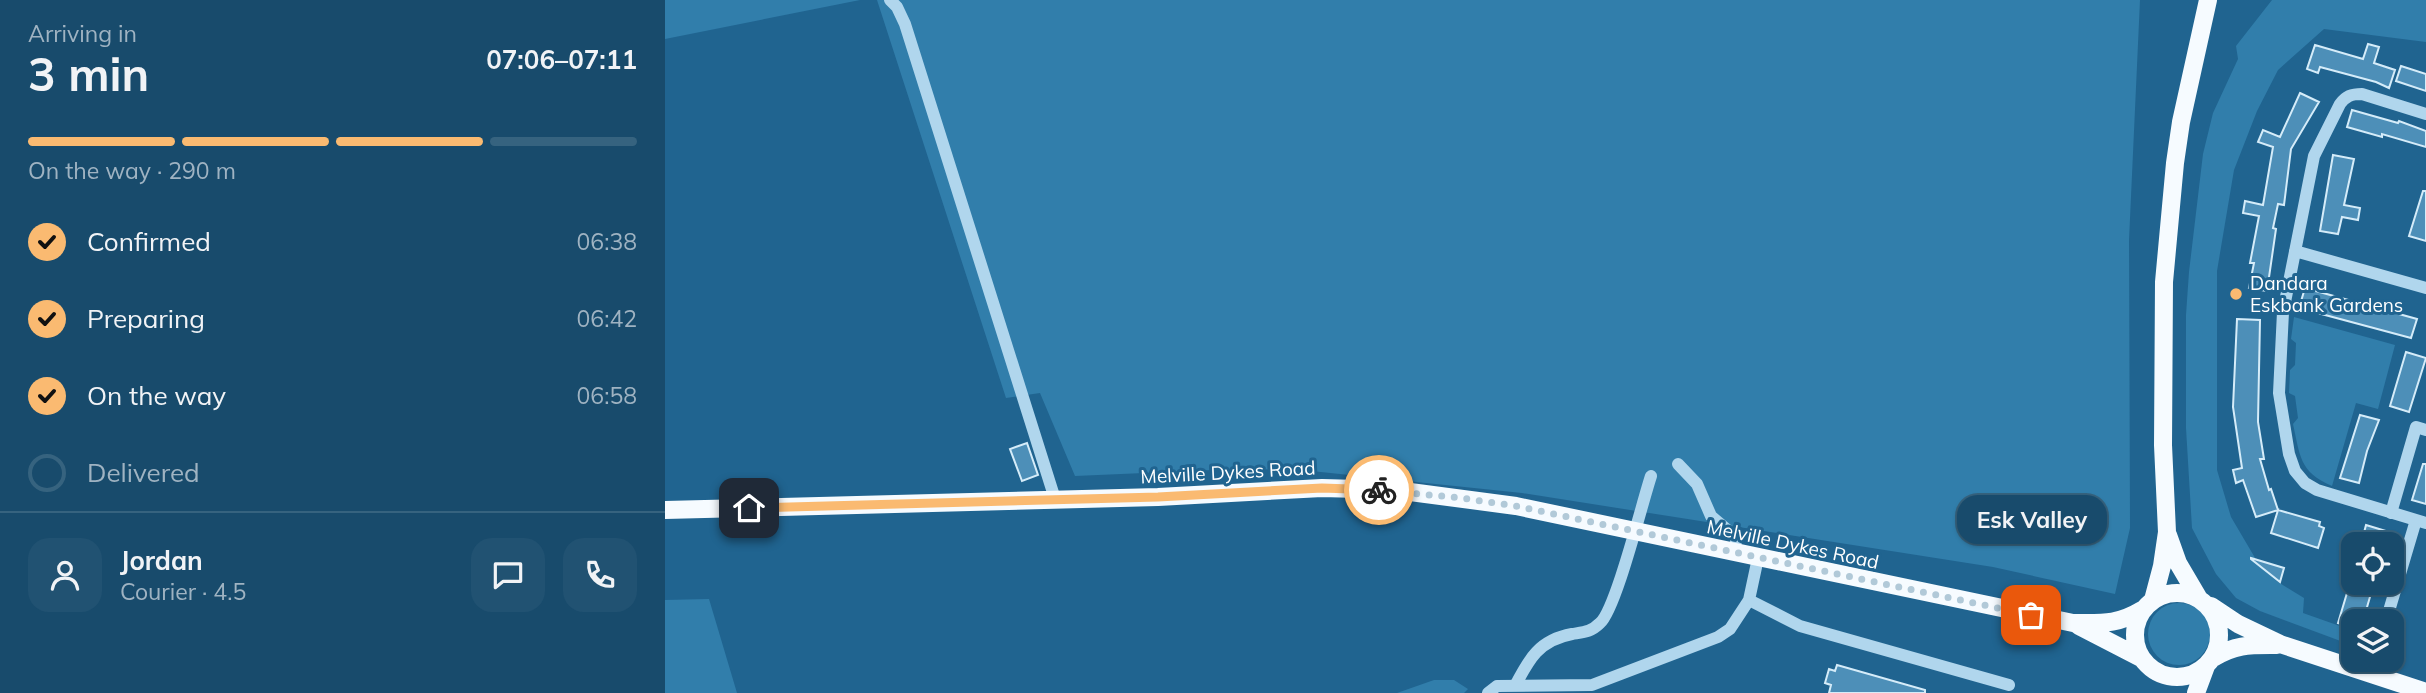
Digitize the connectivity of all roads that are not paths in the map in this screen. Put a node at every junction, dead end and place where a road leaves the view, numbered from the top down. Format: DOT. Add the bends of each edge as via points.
graph roads {
  1 [pos="890,0"];
  2 [pos="2209,0"];
  3 [pos="2426,114"];
  4 [pos="2295,251"];
  5 [pos="2426,288"];
  6 [pos="2426,430"];
  7 [pos="1678,464"];
  8 [pos="1651,476"];
  9 [pos="1055,499"];
  10 [pos="665,510"];
  11 [pos="2391,513"];
  12 [pos="2421,522"];
  13 [pos="1634,531"];
  14 [pos="2167,532"];
  15 [pos="1733,553"];
  16 [pos="1758,558"];
  17 [pos="1749,600"];
  18 [pos="2203,601"];
  19 [pos="2148,605"];
  20 [pos="2390,609"];
  21 [pos="2073,623"];
  22 [pos="2280,645"];
  23 [pos="2341,659"];
  24 [pos="2210,662"];
  25 [pos="2146,663"];
  26 [pos="2384,672"];
  27 [pos="1515,686"];
  28 [pos="2000,687"];
  29 [pos="2426,692"];
  30 [pos="1488,693"];
  31 [pos="2166,693"];
  32 [pos="2196,693"];
  1 -- 9 [label="street" via="911,44"];
  2 -- 14 [label="main road" via="2175,163 2164,282"];
  3 -- 4 [label="street" via="2362,94 2346,97 2314,156"];
  4 -- 5 [label="street"];
  4 -- 11 [label="street" via="2283,312 2280,404 2295,471 2317,490"];
  6 -- 11 [label="street" via="2416,427"];
  7 -- 15 [label="street" via="1697,484 1711,516 1737,538"];
  8 -- 13 [label="street"];
  9 -- 10 [label="main road, Melville Dykes Road"];
  9 -- 13 [label="main road, Melville Dykes Road" via="1322,488 1395,490 1516,506"];
  11 -- 12 [label="street"];
  12 -- 20 [label="street"];
  13 -- 15 [label="main road, Melville Dykes Road"];
  13 -- 27 [label="street" via="1604,620 1588,632 1544,645 1531,656"];
  14 -- 18 [label="main road" via="2178,563"];
  14 -- 19 [label="main road" via="2162,566"];
  15 -- 16 [label="main road, Melville Dykes Road"];
  16 -- 17 [label="street"];
  16 -- 21 [label="main road, Melville Dykes Road"];
  17 -- 27 [label="street" via="1730,629 1718,637 1592,685"];
  17 -- 28 [label="street" via="1800,626"];
  18 -- 19 [label="main road" via="2175,592"];
  18 -- 22 [label="main road"];
  18 -- 24 [label="main road" via="2215,614 2220,636"];
  19 -- 21 [label="main road, Melville Dykes Road" via="2111,624"];
  19 -- 25 [label="main road" via="2135,634"];
  21 -- 25 [label="main road, Melville Dykes Road"];
  22 -- 23 [label="main road"];
  22 -- 24 [label="main road" via="2243,645"];
  24 -- 25 [label="main road" via="2194,674 2179,677 2164,676"];
  24 -- 32 [label="main road"];
  25 -- 31 [label="main road"];
  26 -- 29 [label="main road"];
  27 -- 30 [label="street" via="1497,686"];
}
